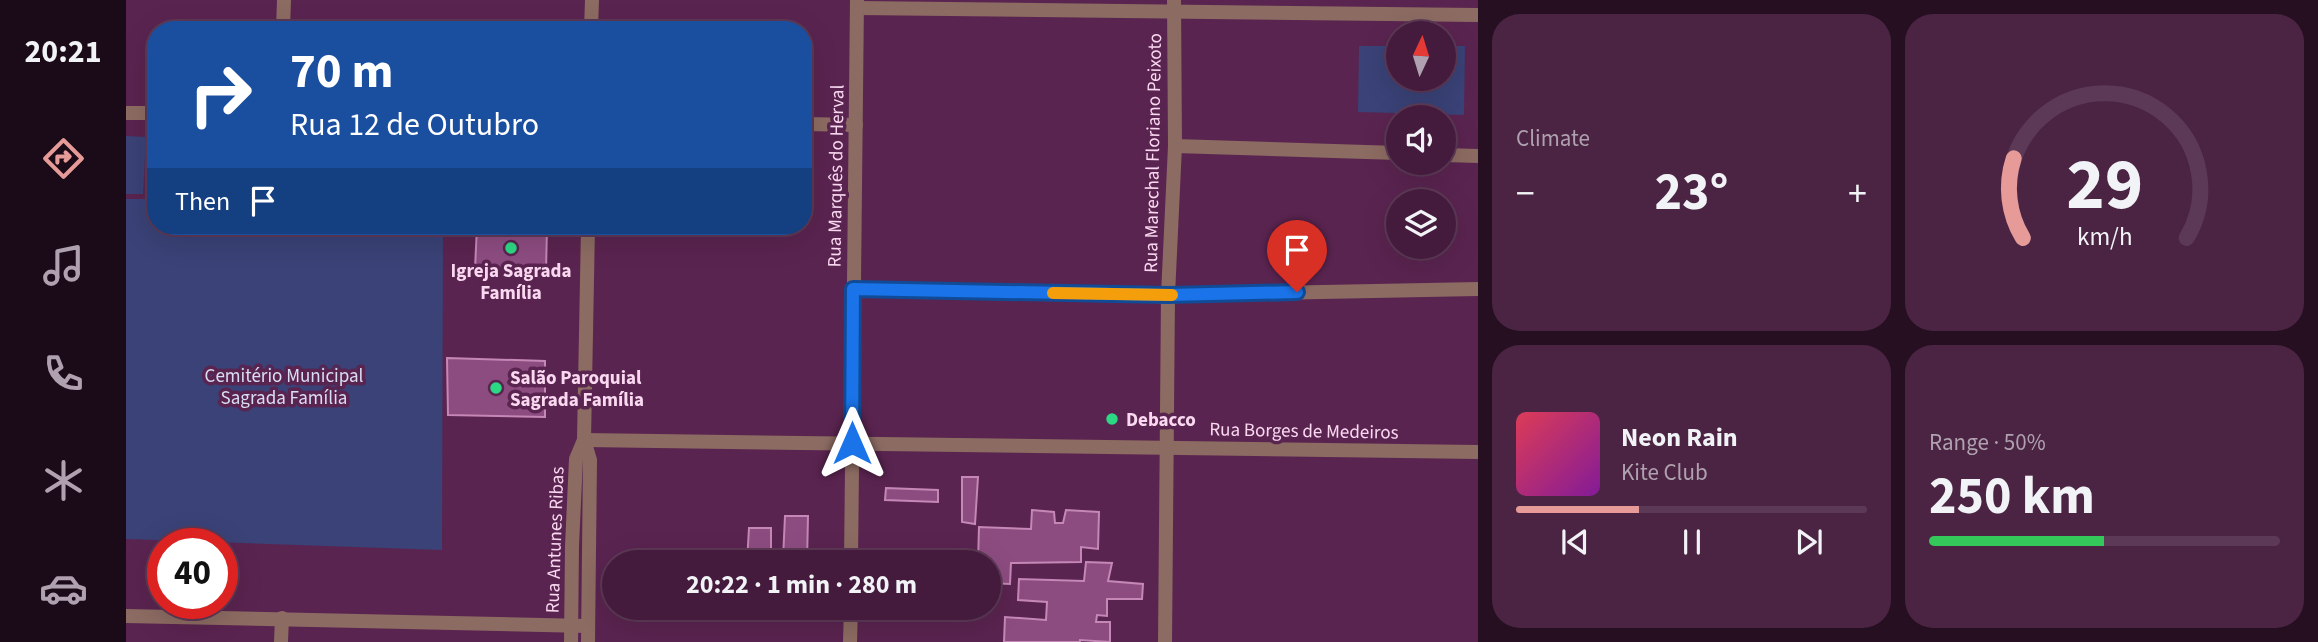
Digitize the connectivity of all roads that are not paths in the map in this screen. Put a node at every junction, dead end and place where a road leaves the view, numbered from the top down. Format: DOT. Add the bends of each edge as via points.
graph roads {
  1 [pos="284,0"];
  2 [pos="592,0"];
  3 [pos="857,4"];
  4 [pos="1174,6"];
  5 [pos="1478,15"];
  6 [pos="284,21"];
  7 [pos="591,21"];
  8 [pos="126,113"];
  9 [pos="147,113"];
  10 [pos="812,124"];
  11 [pos="856,125"];
  12 [pos="1175,146"];
  13 [pos="1386,153"];
  14 [pos="1456,155"];
  15 [pos="1478,156"];
  16 [pos="588,235"];
  17 [pos="853,289"];
  18 [pos="1478,289"];
  19 [pos="1168,295"];
  20 [pos="584,440"];
  21 [pos="852,443"];
  22 [pos="1168,447"];
  23 [pos="1478,452"];
  24 [pos="572,546"];
  25 [pos="588,546"];
  26 [pos="851,550"];
  27 [pos="126,616"];
  28 [pos="282,618"];
  29 [pos="850,620"];
  30 [pos="570,626"];
  31 [pos="588,626"];
  32 [pos="281,642"];
  33 [pos="571,642"];
  34 [pos="588,642"];
  35 [pos="850,642"];
  36 [pos="1165,642"];
  1 -- 6 [label="street"];
  2 -- 7 [label="street"];
  3 -- 4 [label="street"];
  3 -- 11 [label="street, Rua Marquês do Herval"];
  4 -- 5 [label="street"];
  4 -- 12 [label="street, Rua Marechal Floriano Peixoto"];
  8 -- 9 [label="street"];
  10 -- 11 [label="street"];
  11 -- 17 [label="street, Rua Marquês do Herval"];
  12 -- 13 [label="street"];
  12 -- 19 [label="street, Rua Marechal Floriano Peixoto"];
  14 -- 15 [label="street"];
  16 -- 20 [label="street, Rua Antunes Ribas"];
  17 -- 19 [label="street"];
  17 -- 21 [label="street, Rua Marquês do Herval"];
  18 -- 19 [label="street"];
  19 -- 22 [label="street, Rua Marechal Floriano Peixoto"];
  20 -- 21 [label="street, Rua Borges de Medeiros"];
  20 -- 24 [label="street, Rua Antunes Ribas" via="576,459"];
  20 -- 25 [label="street, Rua Antunes Ribas" via="590,460"];
  21 -- 22 [label="street, Rua Borges de Medeiros"];
  21 -- 26 [label="street, Rua Marquês do Herval"];
  22 -- 23 [label="street, Rua Borges de Medeiros"];
  22 -- 36 [label="street, Rua Marechal Floriano Peixoto"];
  24 -- 25 [label="street"];
  24 -- 30 [label="street, Rua Antunes Ribas"];
  25 -- 31 [label="street, Rua Antunes Ribas"];
  27 -- 28 [label="street"];
  28 -- 30 [label="street"];
  28 -- 32 [label="street"];
  29 -- 35 [label="street"];
  30 -- 31 [label="street"];
  30 -- 33 [label="street, Rua Antunes Ribas"];
  31 -- 34 [label="street, Rua Antunes Ribas"];
}
